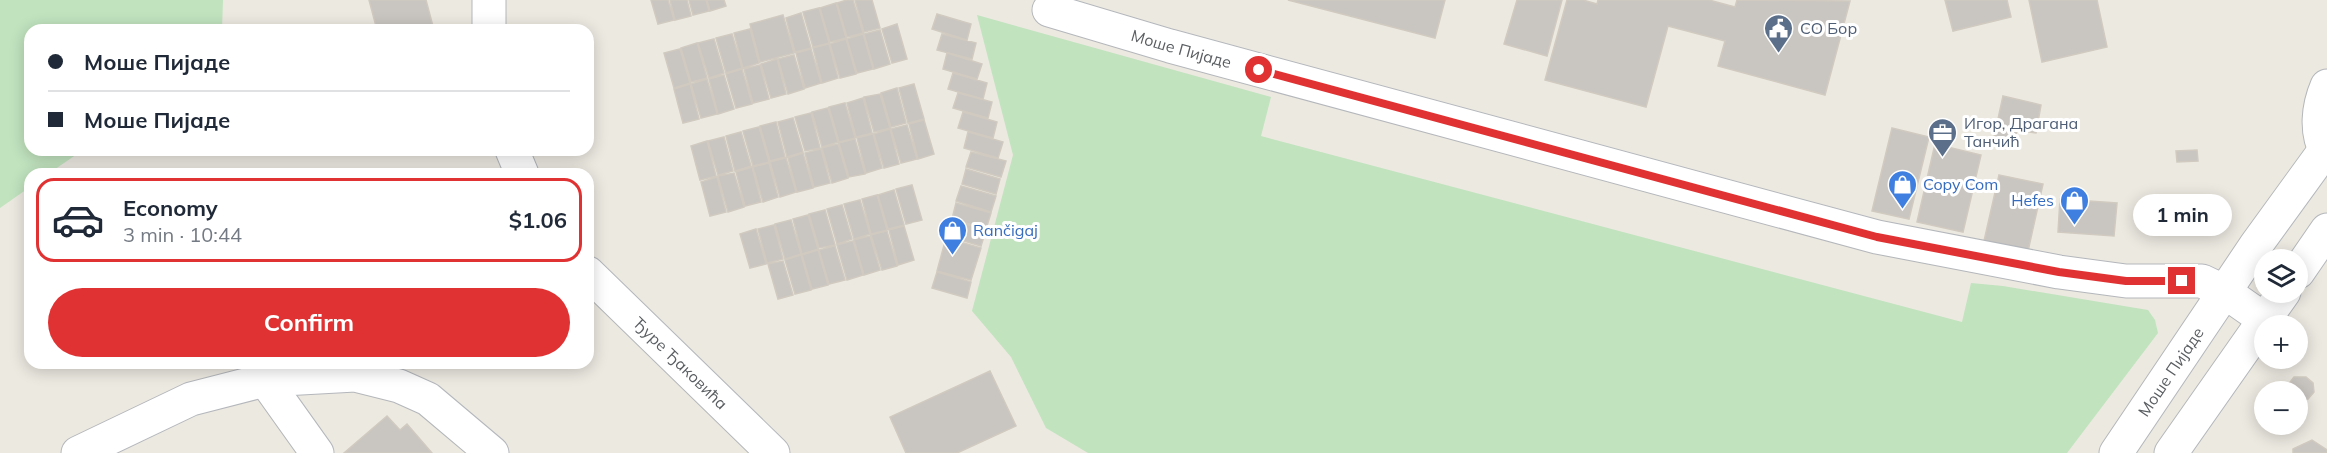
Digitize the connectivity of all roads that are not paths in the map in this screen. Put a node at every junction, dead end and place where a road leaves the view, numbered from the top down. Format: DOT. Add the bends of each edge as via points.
graph roads {
  1 [pos="489,0"];
  2 [pos="1049,10"];
  3 [pos="489,24"];
  4 [pos="2327,86"];
  5 [pos="2326,152"];
  6 [pos="2327,230"];
  7 [pos="2308,258"];
  8 [pos="594,279"];
  9 [pos="2225,292"];
  10 [pos="2258,315"];
  11 [pos="2254,336"];
  12 [pos="265,380"];
  13 [pos="78,453"];
  14 [pos="317,453"];
  15 [pos="492,453"];
  16 [pos="773,453"];
  17 [pos="2116,453"];
  18 [pos="2171,453"];
  1 -- 3 [label="street"];
  2 -- 9 [label="street, Моше Пијаде" via="1877,237 2059,272 2126,281 2202,281"];
  4 -- 5 [label="street" via="2320,102 2318,126"];
  5 -- 9 [label="street, Моше Пијаде"];
  6 -- 7 [label="street"];
  8 -- 16 [label="street, Ђуре Ђаковића"];
  9 -- 10 [label="street, Моше Пијаде"];
  9 -- 17 [label="street, Моше Пијаде"];
  11 -- 18 [label="street"];
  12 -- 13 [label="street" via="191,399"];
  12 -- 14 [label="street"];
  12 -- 15 [label="street" via="355,375 399,386 428,399"];
}
